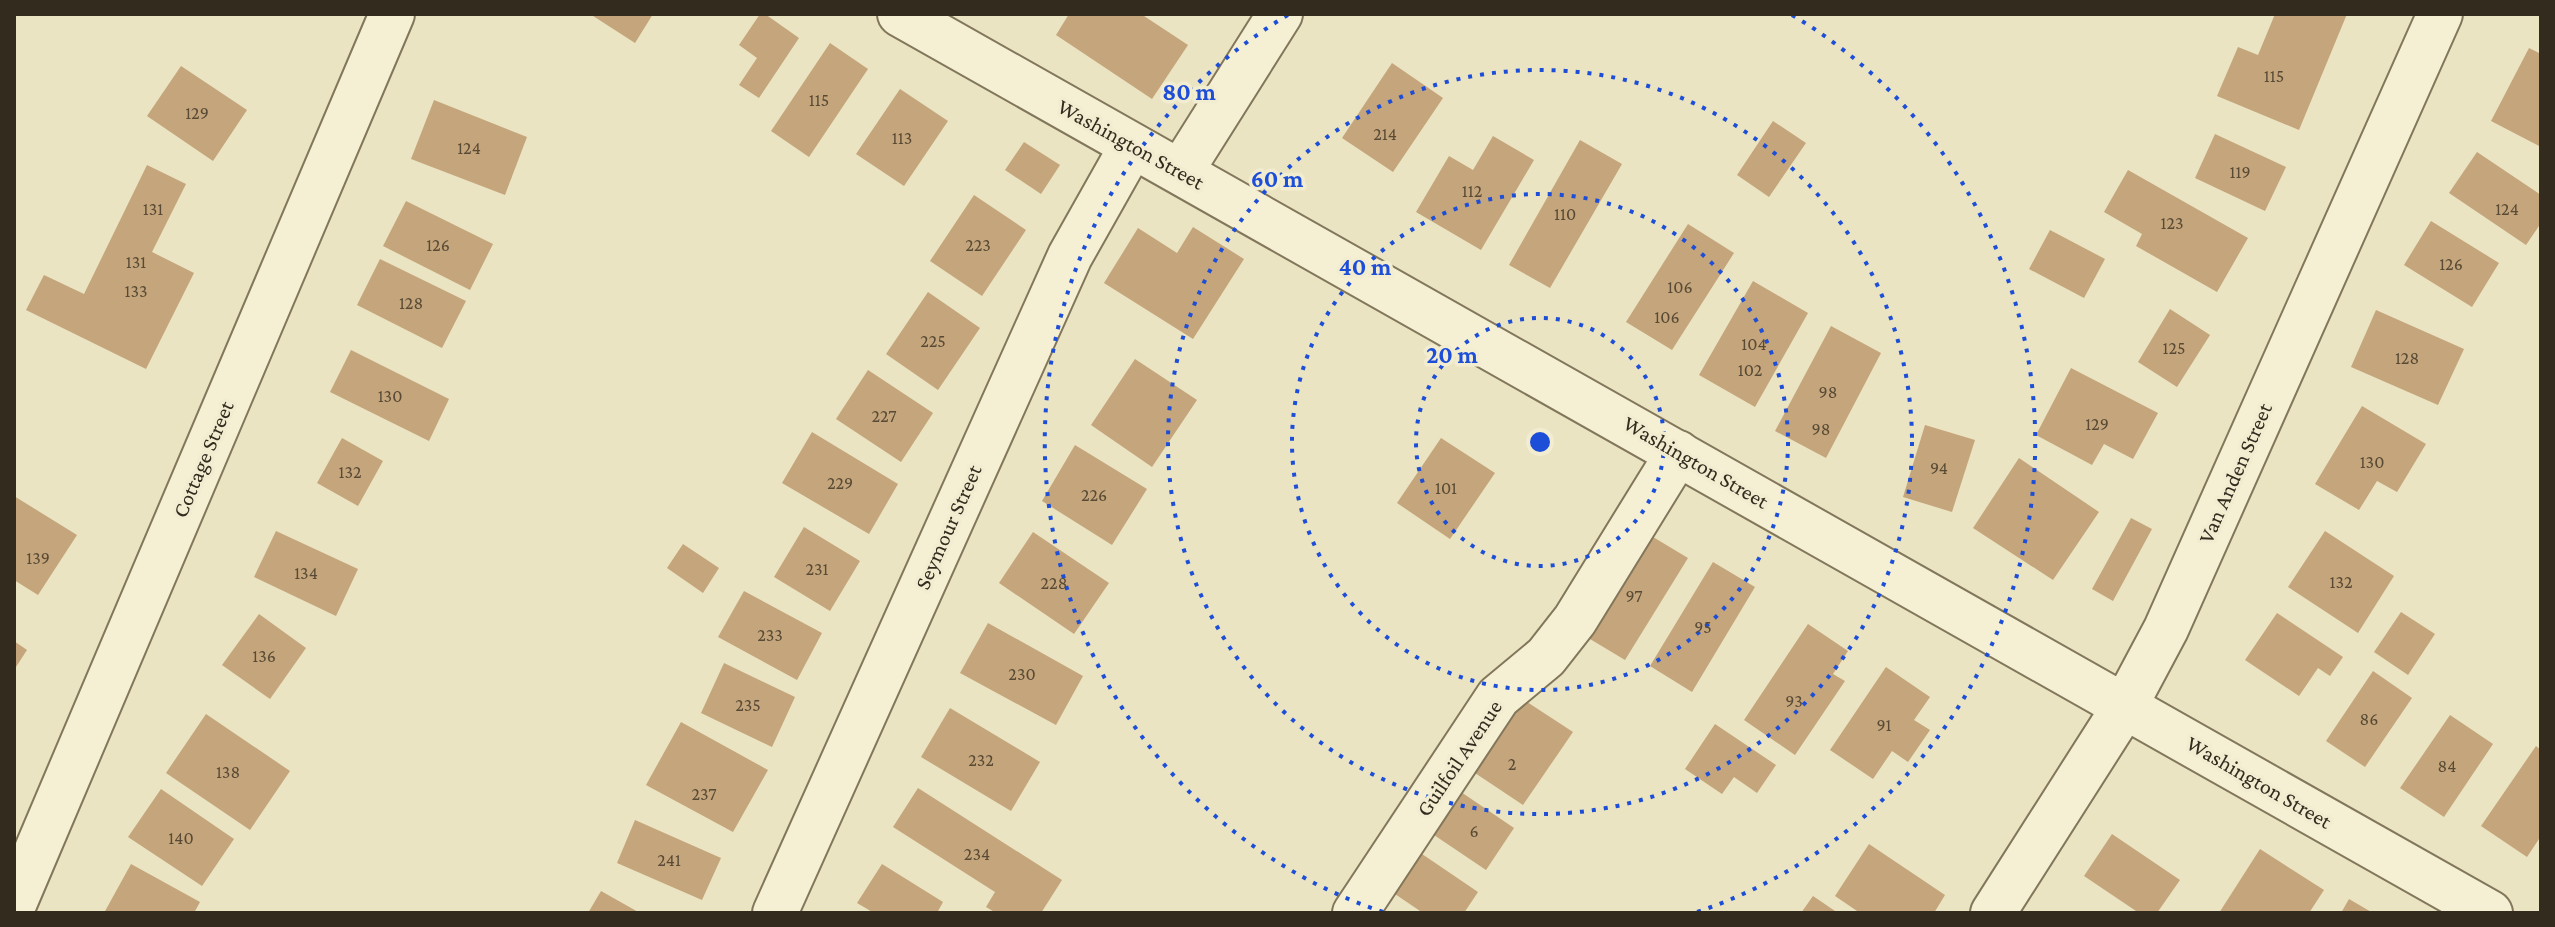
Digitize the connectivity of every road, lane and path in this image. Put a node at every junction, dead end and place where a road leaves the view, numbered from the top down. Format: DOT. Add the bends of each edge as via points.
graph roads {
  1 [pos="392,14"];
  2 [pos="900,14"];
  3 [pos="1280,14"];
  4 [pos="2440,14"];
  5 [pos="1132,146"];
  6 [pos="1181,171"];
  7 [pos="1678,453"];
  8 [pos="2125,706"];
  9 [pos="14,904"];
  10 [pos="790,908"];
  11 [pos="1355,913"];
  12 [pos="1993,913"];
  13 [pos="2490,913"];
  1 -- 9 [label="street, Cottage Street"];
  2 -- 5 [label="street, Washington Street"];
  3 -- 6 [label="street"];
  4 -- 8 [label="street, Van Anden Street" via="2166,629"];
  5 -- 6 [label="street, Washington Street"];
  5 -- 10 [label="street, Seymour Street" via="1070,256"];
  6 -- 7 [label="street, Washington Street"];
  7 -- 8 [label="street, Washington Street"];
  7 -- 11 [label="street, Guilfoil Avenue" via="1575,620 1546,657 1498,697"];
  8 -- 12 [label="street, Van Anden Street"];
  8 -- 13 [label="street, Washington Street"];
}
